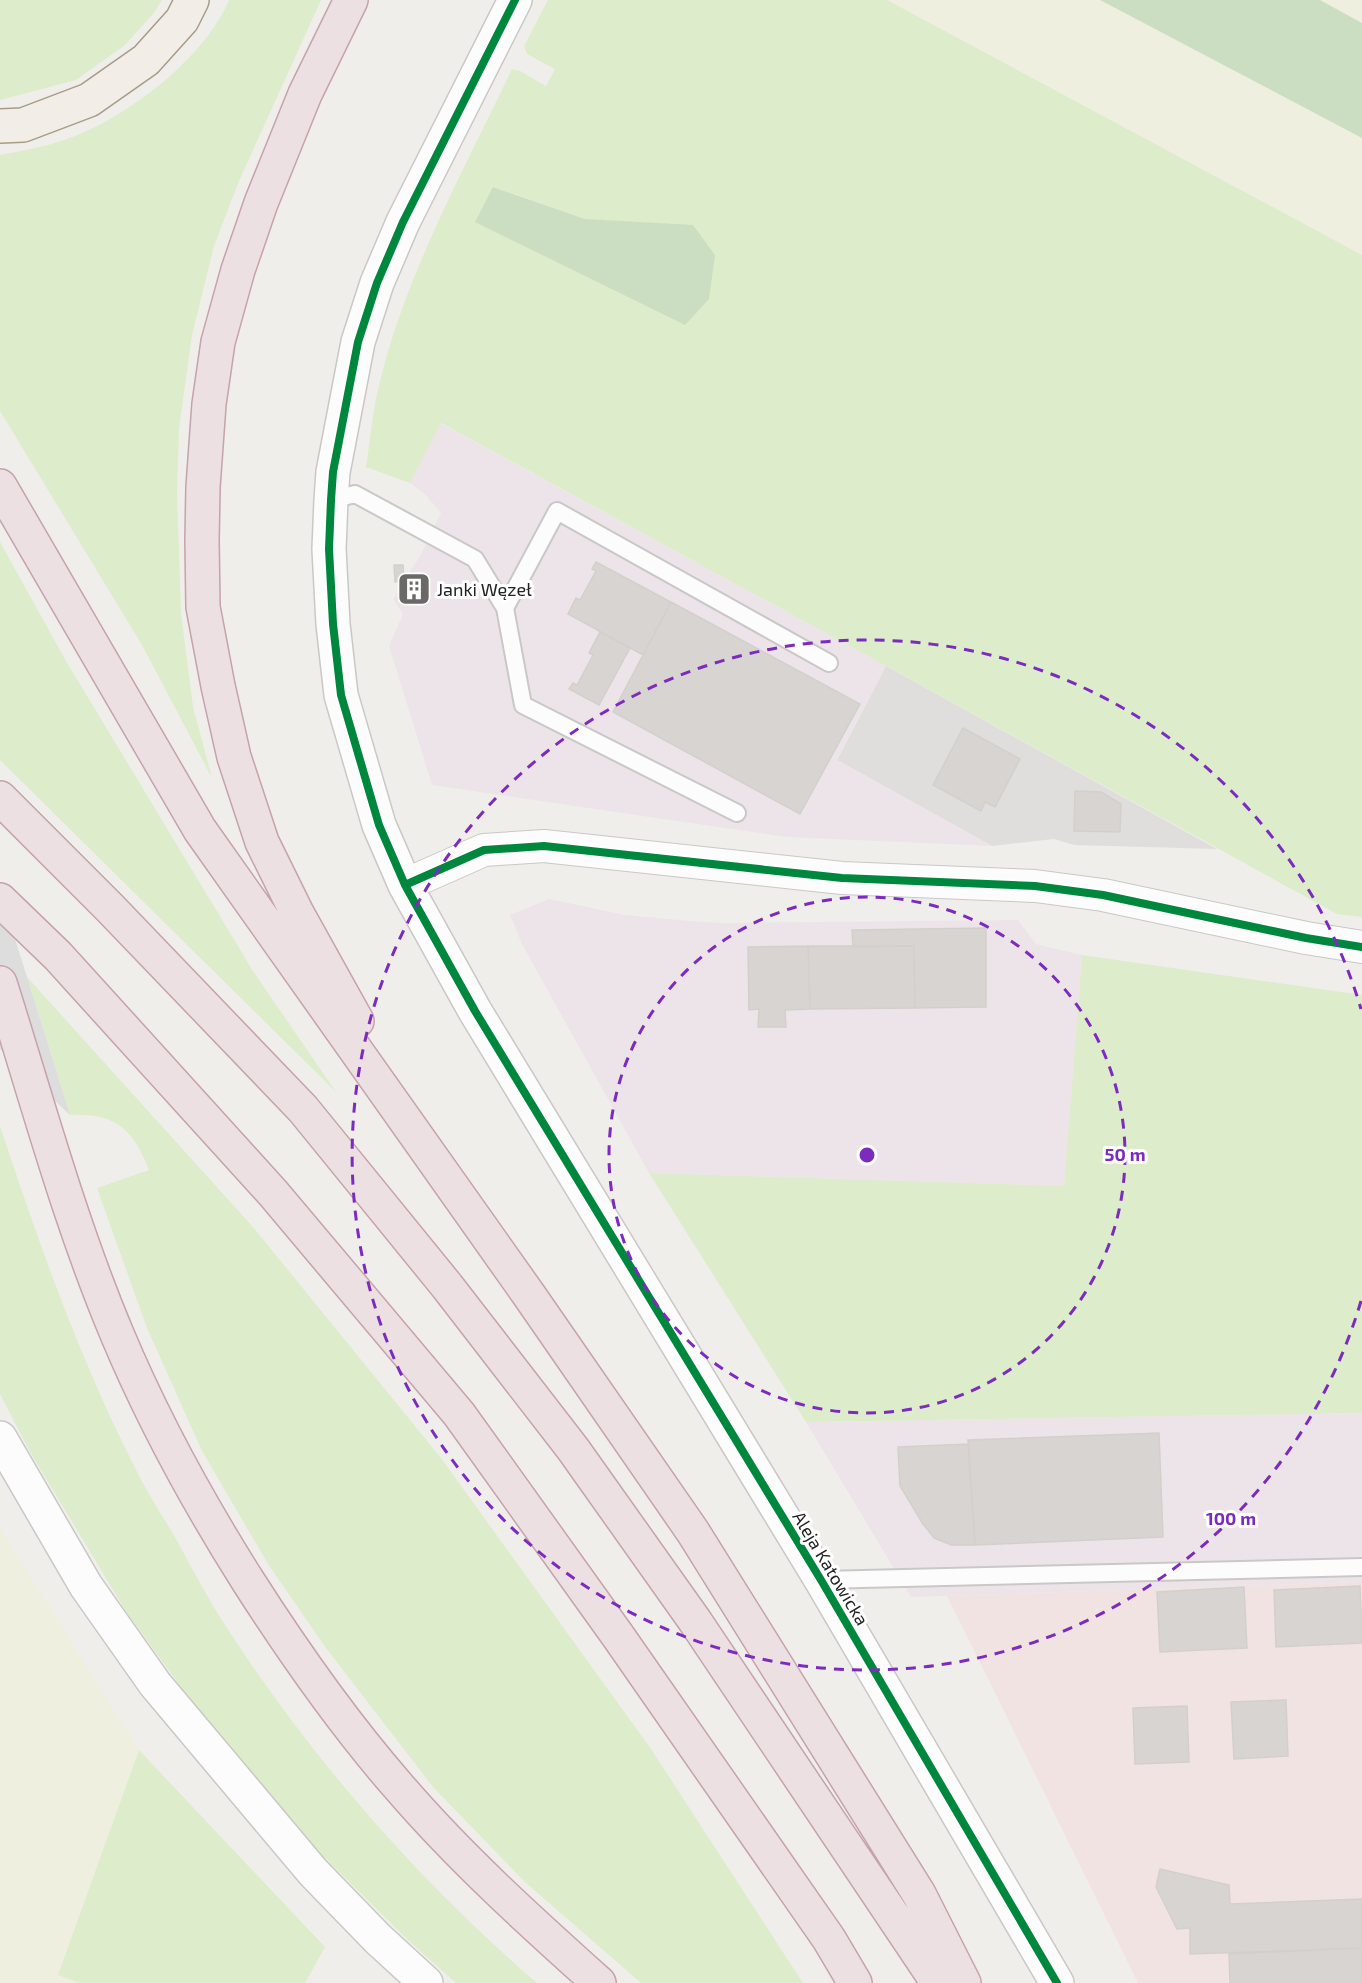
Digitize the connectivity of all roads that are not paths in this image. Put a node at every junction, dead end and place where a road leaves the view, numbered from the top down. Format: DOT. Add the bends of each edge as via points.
graph roads {
  1 [pos="192,0"];
  2 [pos="351,0"];
  3 [pos="515,0"];
  4 [pos="0,126"];
  5 [pos="0,486"];
  6 [pos="331,500"];
  7 [pos="505,608"];
  8 [pos="829,663"];
  9 [pos="0,798"];
  10 [pos="736,813"];
  11 [pos="405,885"];
  12 [pos="0,900"];
  13 [pos="1362,947"];
  14 [pos="0,983"];
  15 [pos="454,1189"];
  16 [pos="0,1438"];
  17 [pos="1362,1567"];
  18 [pos="821,1580"];
  19 [pos="426,1983"];
  20 [pos="599,1983"];
  21 [pos="855,1983"];
  22 [pos="938,1983"];
  23 [pos="964,1983"];
  24 [pos="1057,1983"];
  1 -- 4 [label="main road" via="182,20 146,60 89,100 23,125"];
  2 -- 15 [label="highway" via="305,94 261,203 218,342 203,487 203,607 234,757 262,842 360,1028"];
  3 -- 6 [label="street, Aleja Katowicka" via="403,222 377,283 358,342 334,461"];
  5 -- 15 [label="highway" via="200,830"];
  6 -- 7 [label="lane" via="355,494 475,559"];
  6 -- 11 [label="street, Aleja Katowicka" via="329,549 341,695 380,825"];
  7 -- 8 [label="lane" via="557,511"];
  7 -- 10 [label="lane" via="523,705"];
  9 -- 22 [label="highway" via="303,1109 447,1286 573,1449 688,1611"];
  11 -- 13 [label="street" via="484,850 544,846 842,878 1035,886 1103,895"];
  11 -- 18 [label="street, Aleja Katowicka" via="475,1011"];
  12 -- 21 [label="highway" via="58,957 273,1193 459,1414 816,1920"];
  14 -- 20 [label="highway" via="61,1181 117,1334 186,1476 227,1547 291,1649 399,1787 511,1904"];
  15 -- 23 [label="highway" via="693,1532 919,1894"];
  16 -- 19 [label="street" via="86,1586 155,1684 313,1872"];
  17 -- 18 [label="lane"];
  18 -- 24 [label="street, Aleja Katowicka"];
}
